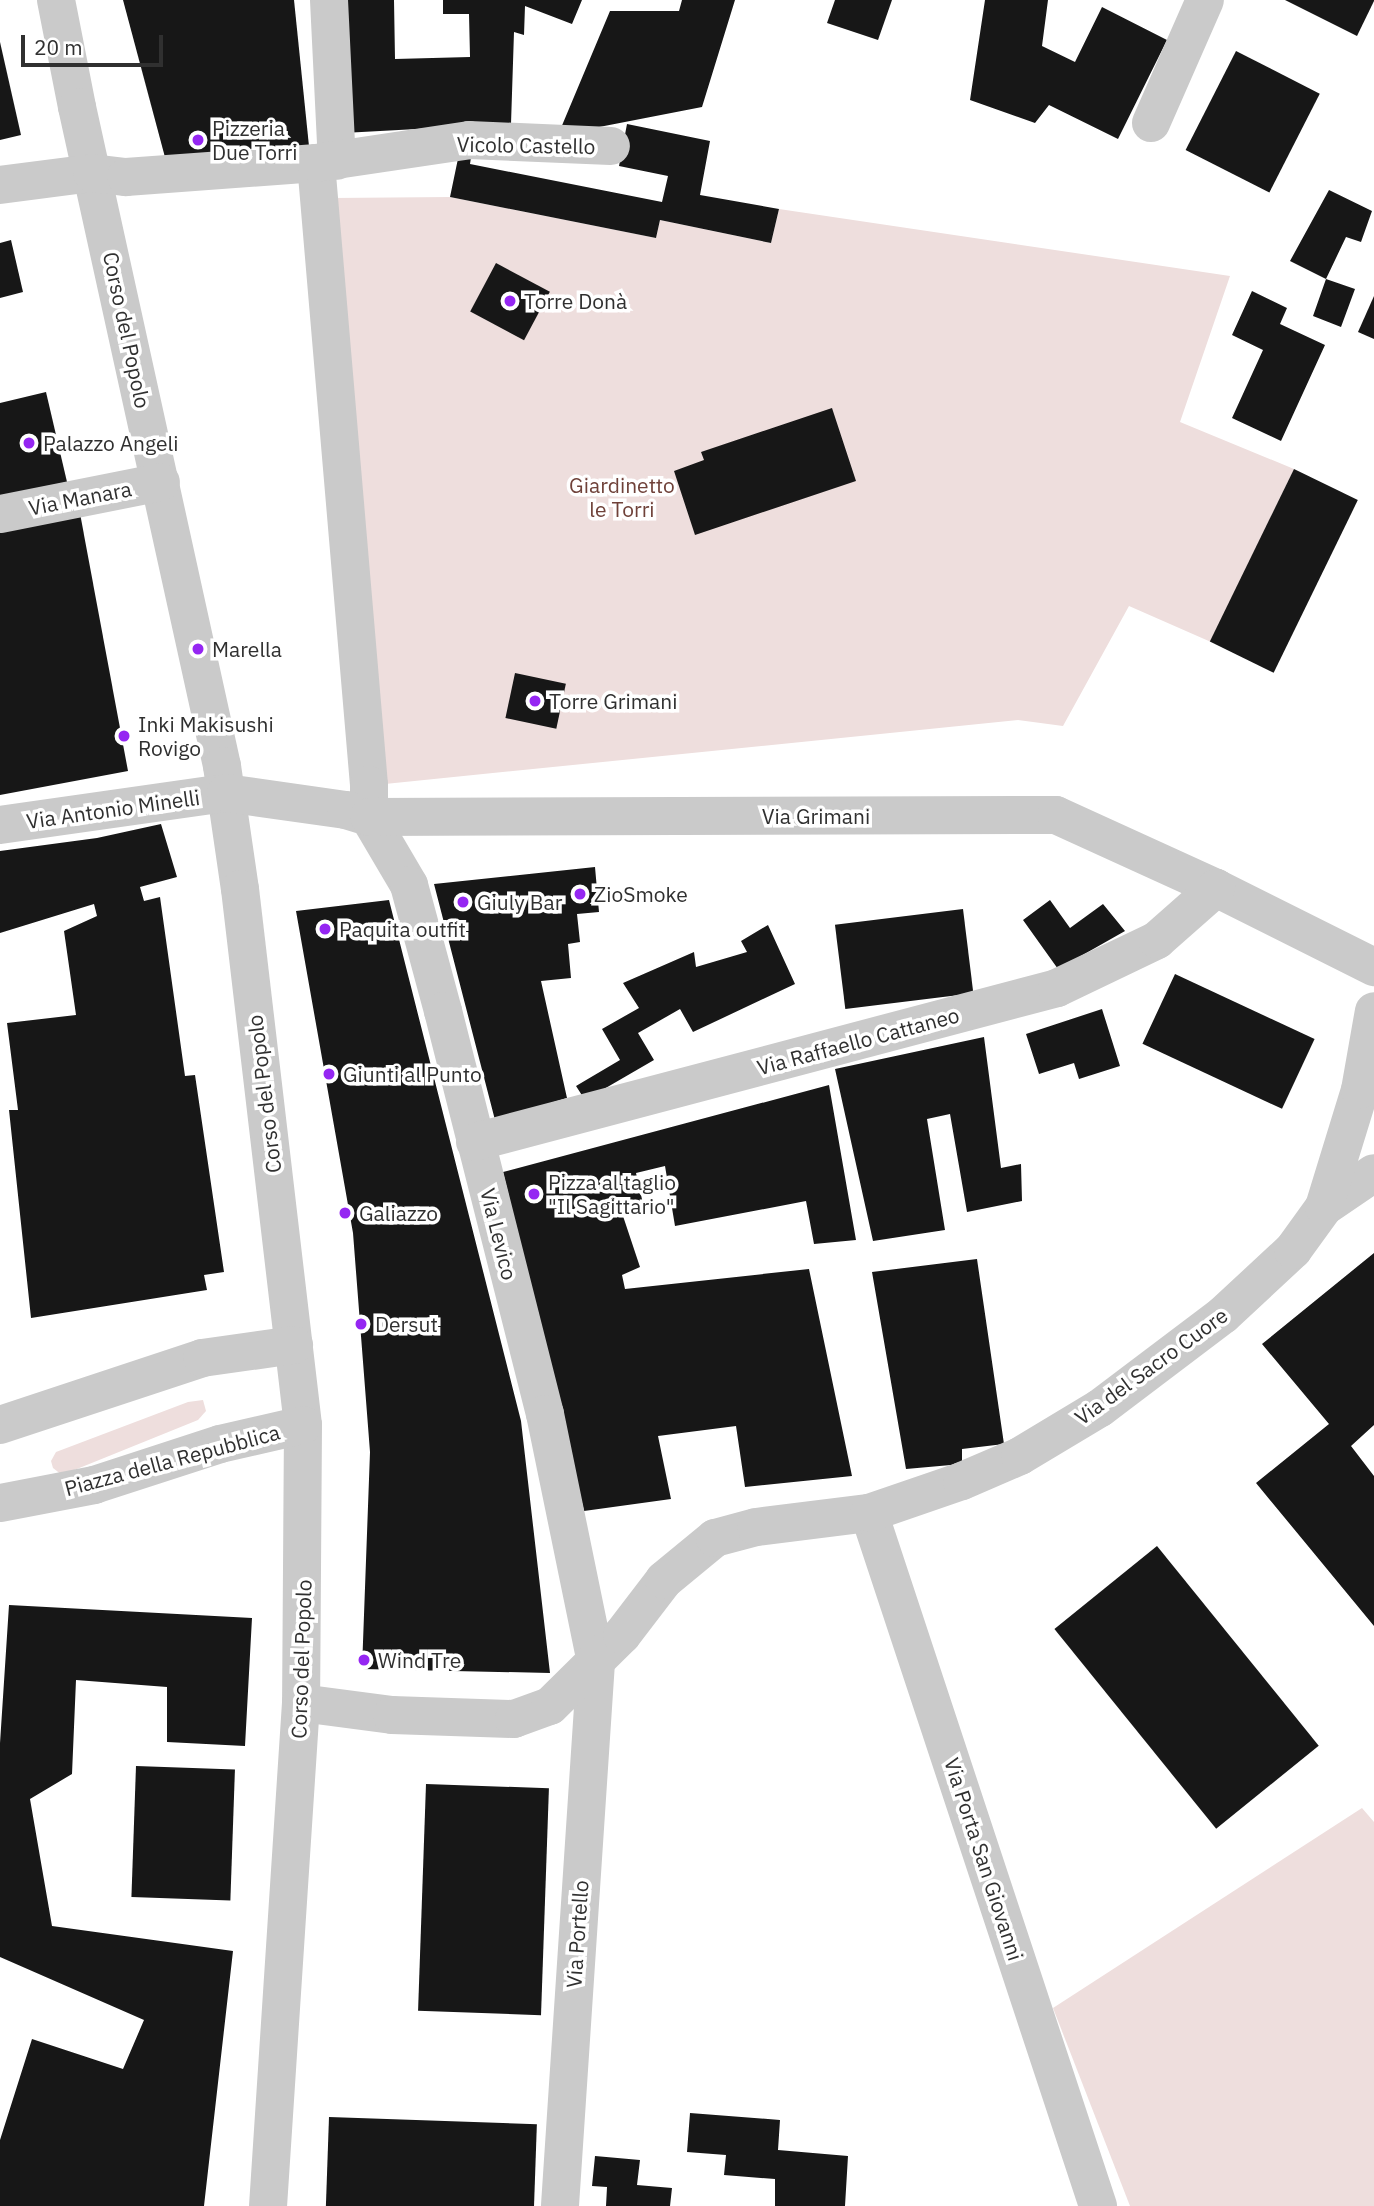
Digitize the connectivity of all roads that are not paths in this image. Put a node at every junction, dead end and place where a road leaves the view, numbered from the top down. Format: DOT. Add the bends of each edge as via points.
graph roads {
  1 [pos="56,0"];
  2 [pos="329,0"];
  3 [pos="1205,0"];
  4 [pos="1151,123"];
  5 [pos="611,146"];
  6 [pos="326,162"];
  7 [pos="92,173"];
  8 [pos="0,185"];
  9 [pos="161,482"];
  10 [pos="0,514"];
  11 [pos="226,793"];
  12 [pos="369,817"];
  13 [pos="0,825"];
  14 [pos="1216,888"];
  15 [pos="1374,967"];
  16 [pos="1374,1010"];
  17 [pos="475,1142"];
  18 [pos="1374,1173"];
  19 [pos="1324,1207"];
  20 [pos="294,1345"];
  21 [pos="0,1425"];
  22 [pos="303,1425"];
  23 [pos="0,1503"];
  24 [pos="869,1513"];
  25 [pos="596,1662"];
  26 [pos="302,1703"];
  27 [pos="268,2206"];
  28 [pos="560,2206"];
  29 [pos="1098,2206"];
  1 -- 7 [label="street, Corso del Popolo"];
  2 -- 6 [label="street"];
  3 -- 4 [label="street"];
  5 -- 6 [label="street, Vicolo Castello" via="469,140"];
  6 -- 7 [label="street, Vicolo Castello" via="126,177"];
  6 -- 12 [label="street"];
  7 -- 8 [label="street, Vicolo Castello"];
  7 -- 9 [label="street, Corso del Popolo"];
  9 -- 10 [label="street, Via Manara"];
  9 -- 11 [label="street, Corso del Popolo"];
  11 -- 12 [label="street, Via Grimani"];
  11 -- 13 [label="street, Via Antonio Minelli"];
  11 -- 20 [label="street, Corso del Popolo"];
  12 -- 14 [label="street, Via Grimani" via="1056,815"];
  12 -- 17 [label="street, Via Levico" via="409,886"];
  14 -- 15 [label="street, Via Grimani"];
  14 -- 17 [label="street, Via Raffaello Cattaneo" via="1157,940 1057,988"];
  16 -- 19 [label="street, Via del Sacro Cuore" via="1360,1090"];
  17 -- 25 [label="street, Via Levico" via="545,1414"];
  18 -- 19 [label="street"];
  19 -- 24 [label="street, Via del Sacro Cuore" via="1293,1250 1223,1315 1100,1408 1008,1461"];
  20 -- 21 [label="street" via="202,1358"];
  20 -- 22 [label="street, Corso del Popolo"];
  22 -- 23 [label="street, Piazza della Repubblica" via="220,1444 94,1485"];
  22 -- 26 [label="street, Corso del Popolo"];
  24 -- 25 [label="street, Via del Sacro Cuore" via="756,1527 715,1538 664,1580"];
  24 -- 29 [label="street, Via Porta San Giovanni"];
  25 -- 26 [label="street, Via del Sacro Cuore" via="551,1706 514,1718 392,1715"];
  25 -- 28 [label="street, Via Portello"];
  26 -- 27 [label="street, Corso del Popolo"];
}
